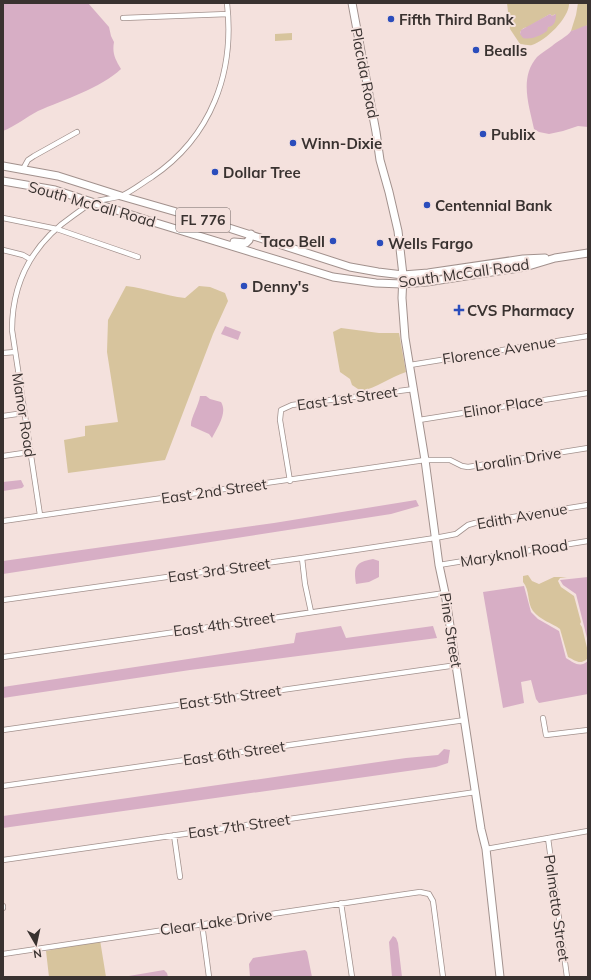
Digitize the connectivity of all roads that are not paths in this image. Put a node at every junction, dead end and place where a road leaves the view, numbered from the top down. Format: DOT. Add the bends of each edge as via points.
graph roads {
  1 [pos="227,3"];
  2 [pos="352,3"];
  3 [pos="228,14"];
  4 [pos="123,18"];
  5 [pos="76,132"];
  6 [pos="3,166"];
  7 [pos="23,169"];
  8 [pos="3,181"];
  9 [pos="121,196"];
  10 [pos="94,202"];
  11 [pos="3,218"];
  12 [pos="57,229"];
  13 [pos="251,234"];
  14 [pos="209,239"];
  15 [pos="3,250"];
  16 [pos="588,253"];
  17 [pos="138,258"];
  18 [pos="555,258"];
  19 [pos="30,259"];
  20 [pos="402,274"];
  21 [pos="402,284"];
  22 [pos="588,336"];
  23 [pos="14,352"];
  24 [pos="3,353"];
  25 [pos="410,365"];
  26 [pos="414,389"];
  27 [pos="588,393"];
  28 [pos="24,413"];
  29 [pos="3,416"];
  30 [pos="419,420"];
  31 [pos="588,448"];
  32 [pos="30,452"];
  33 [pos="3,456"];
  34 [pos="425,460"];
  35 [pos="290,481"];
  36 [pos="588,505"];
  37 [pos="40,516"];
  38 [pos="3,521"];
  39 [pos="435,538"];
  40 [pos="588,541"];
  41 [pos="302,558"];
  42 [pos="439,565"];
  43 [pos="446,593"];
  44 [pos="3,600"];
  45 [pos="311,612"];
  46 [pos="3,657"];
  47 [pos="457,665"];
  48 [pos="543,718"];
  49 [pos="465,720"];
  50 [pos="3,730"];
  51 [pos="588,730"];
  52 [pos="3,786"];
  53 [pos="476,792"];
  54 [pos="588,832"];
  55 [pos="174,835"];
  56 [pos="548,838"];
  57 [pos="486,849"];
  58 [pos="3,860"];
  59 [pos="180,877"];
  60 [pos="433,890"];
  61 [pos="429,894"];
  62 [pos="341,904"];
  63 [pos="202,924"];
  64 [pos="3,954"];
  65 [pos="210,977"];
  66 [pos="352,977"];
  67 [pos="443,977"];
  68 [pos="500,977"];
  69 [pos="567,977"];
  1 -- 3 [label="street, Manor Road"];
  2 -- 20 [label="main road, Placida Road" via="380,160 398,231"];
  3 -- 4 [label="street"];
  3 -- 9 [label="street, Manor Road" via="226,64 219,90 205,121 185,148 166,166"];
  5 -- 7 [label="street" via="28,160"];
  6 -- 7 [label="main road, South McCall Road / FL 776"];
  7 -- 9 [label="main road, South McCall Road / FL 776" via="58,176"];
  8 -- 10 [label="main road, South McCall Road / FL 776" via="55,190"];
  9 -- 10 [label="street, Manor Road"];
  9 -- 13 [label="main road, South McCall Road / FL 776"];
  10 -- 12 [label="street, Manor Road"];
  10 -- 14 [label="main road, South McCall Road / FL 776"];
  11 -- 12 [label="street"];
  12 -- 17 [label="street"];
  12 -- 19 [label="street, Manor Road"];
  13 -- 14 [label="main road" via="246,243 241,244 217,237"];
  13 -- 20 [label="main road, South McCall Road / FL 776" via="350,267"];
  14 -- 21 [label="main road, South McCall Road / FL 776" via="333,277"];
  15 -- 19 [label="street"];
  16 -- 18 [label="main road, South McCall Road / FL 776"];
  18 -- 20 [label="main road, South McCall Road / FL 776" via="523,259 428,273"];
  18 -- 21 [label="main road, South McCall Road / FL 776" via="525,267"];
  19 -- 23 [label="street, Manor Road" via="14,300"];
  20 -- 21 [label="main road, Placida Road"];
  21 -- 25 [label="main road, Pine Street" via="403,318"];
  22 -- 25 [label="street, Florence Avenue"];
  23 -- 24 [label="street"];
  23 -- 28 [label="street, Manor Road"];
  25 -- 26 [label="main road, Pine Street"];
  26 -- 30 [label="main road, Pine Street"];
  26 -- 35 [label="street, East 1st Street" via="292,405 281,410 280,420"];
  27 -- 30 [label="street, Elinor Place"];
  28 -- 29 [label="street"];
  28 -- 32 [label="street, Manor Road"];
  30 -- 34 [label="main road, Pine Street"];
  31 -- 34 [label="street, Loralin Drive" via="468,467 450,460"];
  32 -- 33 [label="street"];
  32 -- 37 [label="street, Manor Road"];
  34 -- 35 [label="street, East 2nd Street"];
  34 -- 39 [label="main road, Pine Street"];
  35 -- 37 [label="street, East 2nd Street"];
  36 -- 39 [label="street, Edith Avenue" via="475,523 456,534"];
  37 -- 38 [label="street, East 2nd Street"];
  39 -- 41 [label="street, East 3rd Street"];
  39 -- 42 [label="main road, Pine Street"];
  40 -- 42 [label="street, Maryknoll Road"];
  41 -- 44 [label="street, East 3rd Street"];
  41 -- 45 [label="street"];
  42 -- 43 [label="main road, Pine Street"];
  43 -- 45 [label="street, East 4th Street"];
  43 -- 47 [label="main road, Pine Street"];
  45 -- 46 [label="street, East 4th Street"];
  47 -- 49 [label="main road, Pine Street"];
  47 -- 50 [label="street, East 5th Street"];
  48 -- 51 [label="street" via="546,735"];
  49 -- 52 [label="street, East 6th Street"];
  49 -- 53 [label="main road, Pine Street"];
  53 -- 55 [label="street, East 7th Street"];
  53 -- 57 [label="main road, Pine Street"];
  54 -- 56 [label="street"];
  55 -- 58 [label="street, East 7th Street"];
  55 -- 59 [label="street"];
  56 -- 57 [label="street"];
  56 -- 69 [label="street, Palmetto Street"];
  57 -- 68 [label="main road, Pine Street"];
  60 -- 61 [label="street"];
  61 -- 62 [label="street, Clear Lake Drive" via="423,892"];
  61 -- 67 [label="street" via="433,901"];
  62 -- 63 [label="street, Clear Lake Drive"];
  62 -- 66 [label="street"];
  63 -- 64 [label="street, Clear Lake Drive"];
  63 -- 65 [label="street"];
}
